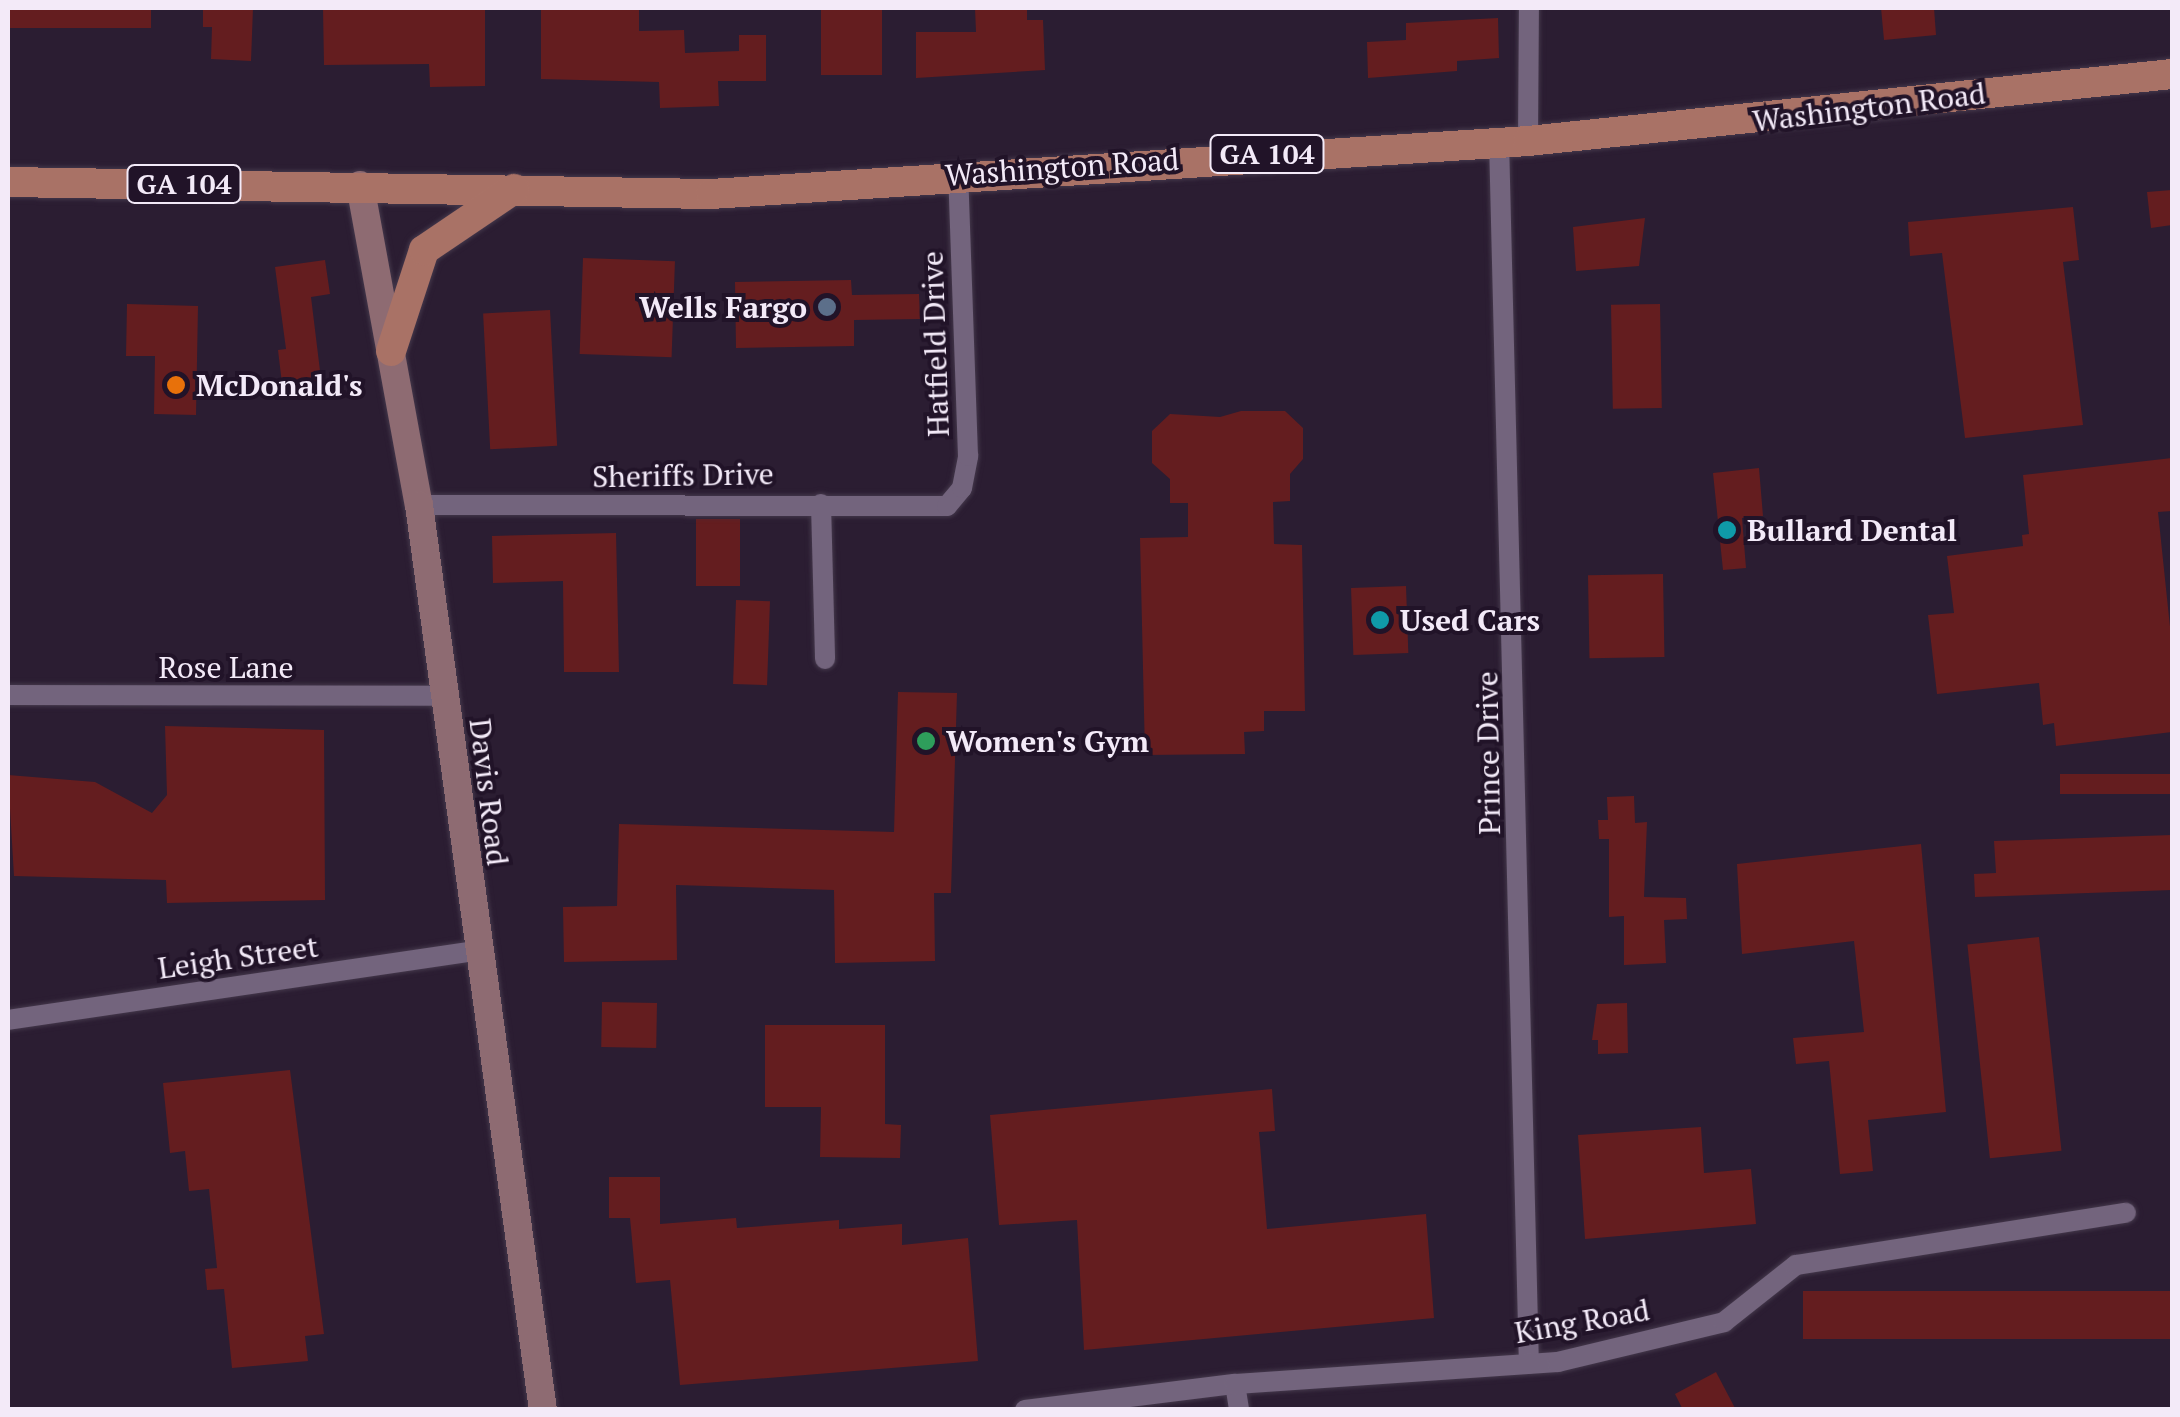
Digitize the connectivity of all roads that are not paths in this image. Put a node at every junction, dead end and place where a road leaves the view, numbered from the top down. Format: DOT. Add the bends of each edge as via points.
graph roads {
  1 [pos="1529,8"];
  2 [pos="2172,74"];
  3 [pos="1514,141"];
  4 [pos="958,174"];
  5 [pos="8,182"];
  6 [pos="360,185"];
  7 [pos="514,189"];
  8 [pos="390,352"];
  9 [pos="419,504"];
  10 [pos="821,504"];
  11 [pos="947,506"];
  12 [pos="825,658"];
  13 [pos="8,694"];
  14 [pos="444,696"];
  15 [pos="476,951"];
  16 [pos="8,1020"];
  17 [pos="2126,1214"];
  18 [pos="1529,1364"];
  19 [pos="1235,1384"];
  20 [pos="544,1410"];
  21 [pos="1026,1410"];
  22 [pos="1239,1410"];
  1 -- 3 [label="street, Prince Drive"];
  2 -- 3 [label="main road, Washington Road / GA 104"];
  3 -- 4 [label="main road, Washington Road / GA 104"];
  3 -- 18 [label="street, Prince Drive"];
  4 -- 7 [label="main road, Washington Road / GA 104" via="711,194"];
  4 -- 11 [label="street, Hatfield Drive" via="968,456 962,488"];
  5 -- 6 [label="main road, Washington Road / GA 104"];
  6 -- 7 [label="main road, Washington Road / GA 104"];
  6 -- 8 [label="main road, Davis Road"];
  7 -- 8 [label="main road" via="424,250"];
  8 -- 9 [label="main road, Davis Road"];
  9 -- 10 [label="street, Sheriffs Drive"];
  9 -- 14 [label="main road, Davis Road"];
  10 -- 11 [label="street, Sheriffs Drive"];
  10 -- 12 [label="street"];
  13 -- 14 [label="street, Rose Lane"];
  14 -- 15 [label="main road, Davis Road"];
  15 -- 16 [label="street, Leigh Street"];
  15 -- 20 [label="main road, Davis Road"];
  17 -- 18 [label="street, King Road" via="1796,1265 1724,1322"];
  18 -- 19 [label="street, King Road"];
  19 -- 21 [label="street, King Road"];
  19 -- 22 [label="street"];
}
